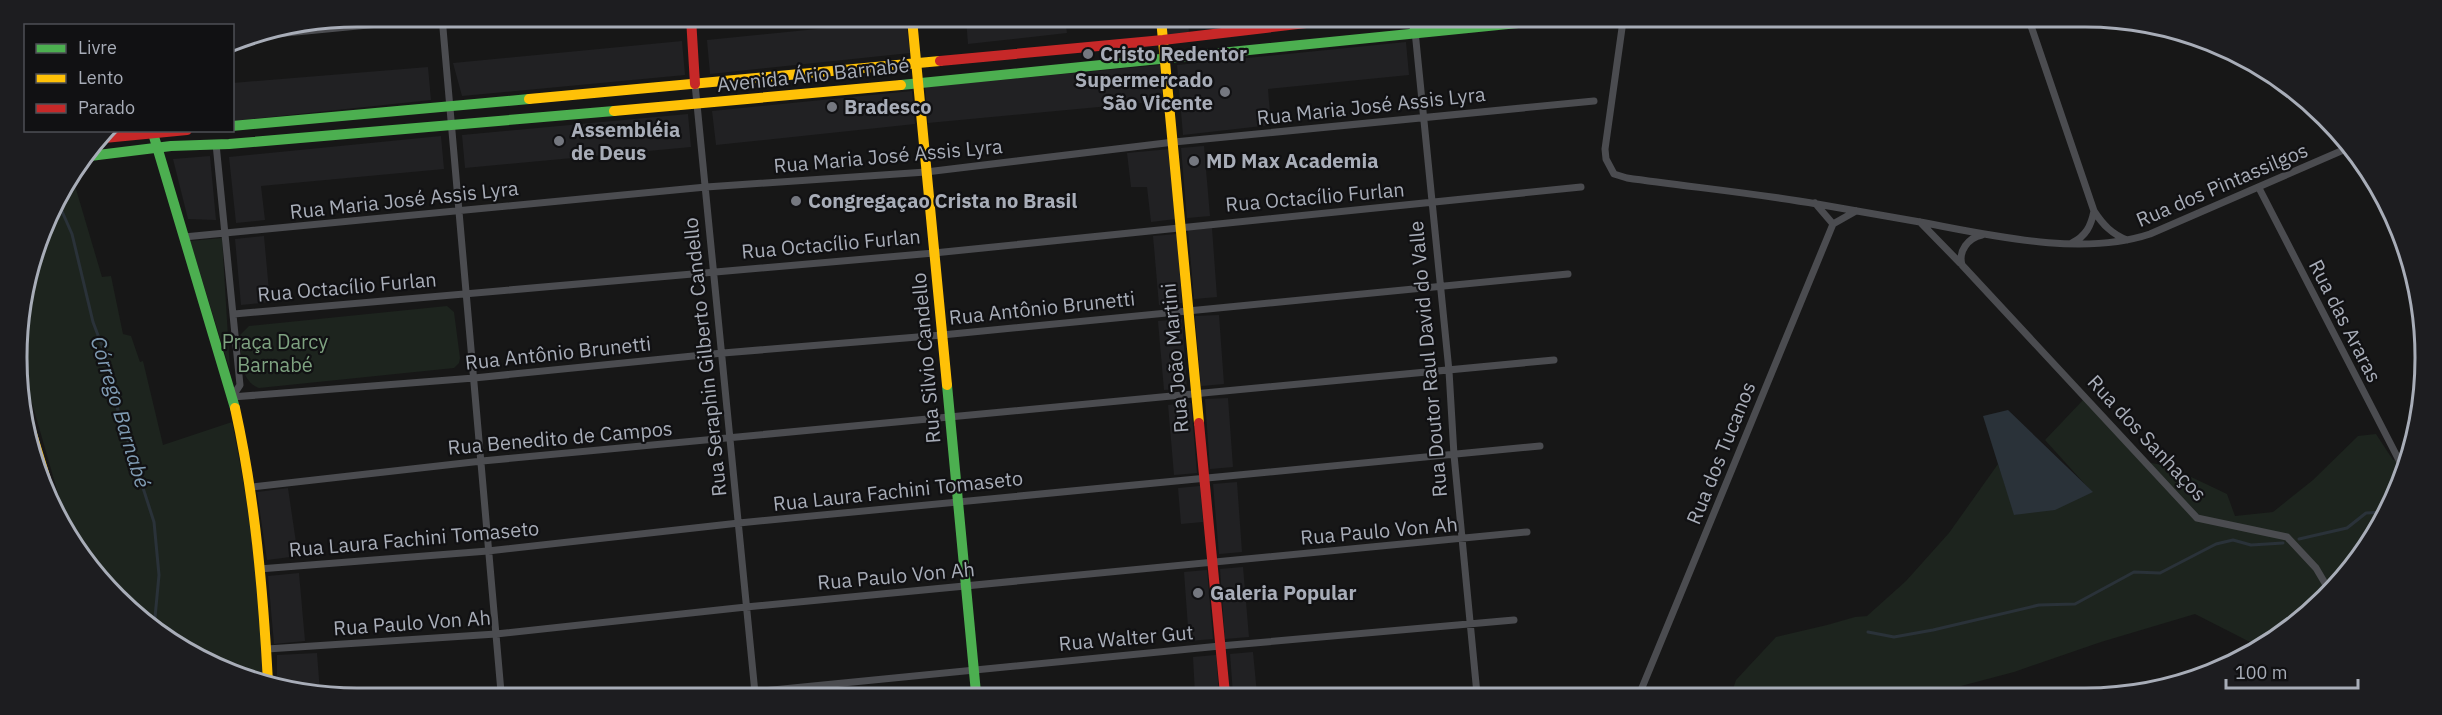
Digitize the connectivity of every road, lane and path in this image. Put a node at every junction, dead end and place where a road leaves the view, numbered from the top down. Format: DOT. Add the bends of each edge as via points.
graph roads {
  1 [pos="443,27"];
  2 [pos="692,27"];
  3 [pos="913,27"];
  4 [pos="1162,27"];
  5 [pos="1273,27"];
  6 [pos="1408,27"];
  7 [pos="1415,27"];
  8 [pos="1622,27"];
  9 [pos="2032,27"];
  10 [pos="1163,40"];
  11 [pos="1165,60"];
  12 [pos="916,62"];
  13 [pos="918,83"];
  14 [pos="695,84"];
  15 [pos="1594,101"];
  16 [pos="448,105"];
  17 [pos="697,105"];
  18 [pos="1423,118"];
  19 [pos="451,124"];
  20 [pos="234,126"];
  21 [pos="153,132"];
  22 [pos="112,137"];
  23 [pos="1174,142"];
  24 [pos="216,144"];
  25 [pos="158,148"];
  26 [pos="2342,151"];
  27 [pos="96,155"];
  28 [pos="926,172"];
  29 [pos="706,187"];
  30 [pos="1581,187"];
  31 [pos="2259,188"];
  32 [pos="1431,202"];
  33 [pos="1815,203"];
  34 [pos="459,209"];
  35 [pos="1856,211"];
  36 [pos="2094,211"];
  37 [pos="1920,222"];
  38 [pos="1833,224"];
  39 [pos="1181,226"];
  40 [pos="226,235"];
  41 [pos="1984,235"];
  42 [pos="184,237"];
  43 [pos="2130,241"];
  44 [pos="2069,244"];
  45 [pos="934,253"];
  46 [pos="1962,265"];
  47 [pos="714,270"];
  48 [pos="1568,274"];
  49 [pos="1440,286"];
  50 [pos="466,294"];
  51 [pos="1190,310"];
  52 [pos="234,314"];
  53 [pos="942,335"];
  54 [pos="723,353"];
  55 [pos="1554,360"];
  56 [pos="1449,371"];
  57 [pos="474,378"];
  58 [pos="1196,393"];
  59 [pos="232,397"];
  60 [pos="949,418"];
  61 [pos="730,438"];
  62 [pos="1540,446"];
  63 [pos="1454,455"];
  64 [pos="2399,459"];
  65 [pos="482,461"];
  66 [pos="1205,478"];
  67 [pos="251,487"];
  68 [pos="957,502"];
  69 [pos="739,523"];
  70 [pos="1527,532"];
  71 [pos="1463,540"];
  72 [pos="488,551"];
  73 [pos="1213,563"];
  74 [pos="259,569"];
  75 [pos="2325,583"];
  76 [pos="966,586"];
  77 [pos="746,607"];
  78 [pos="1514,620"];
  79 [pos="1471,625"];
  80 [pos="496,634"];
  81 [pos="1220,646"];
  82 [pos="267,649"];
  83 [pos="973,669"];
  84 [pos="268,676"];
  85 [pos="501,688"];
  86 [pos="755,688"];
  87 [pos="793,688"];
  88 [pos="975,688"];
  89 [pos="1224,688"];
  90 [pos="1476,688"];
  91 [pos="1642,688"];
  1 -- 16 [label="street"];
  2 -- 14 [label="main road, Rua Seraphin Gilberto Candello"];
  3 -- 12 [label="main road, Rua Silvio Candello"];
  4 -- 10 [label="main road, Rua João Martini"];
  5 -- 10 [label="main road, Avenida Ário Barnabé"];
  6 -- 11 [label="main road, Avenida Ário Barnabé"];
  7 -- 18 [label="street, Rua Doutor Raul David do Valle"];
  8 -- 33 [label="street, Rua dos Pintassilgos" via="1605,149 1614,174"];
  9 -- 36 [label="street"];
  10 -- 11 [label="main road, Rua João Martini"];
  10 -- 12 [label="main road, Avenida Ário Barnabé"];
  11 -- 13 [label="main road, Avenida Ário Barnabé"];
  11 -- 23 [label="main road, Rua João Martini"];
  12 -- 13 [label="main road, Rua Silvio Candello"];
  12 -- 14 [label="main road, Avenida Ário Barnabé"];
  13 -- 17 [label="main road, Avenida Ário Barnabé"];
  13 -- 28 [label="main road, Rua Silvio Candello"];
  14 -- 16 [label="main road, Avenida Ário Barnabé"];
  14 -- 17 [label="street, Rua Seraphin Gilberto Candello"];
  15 -- 18 [label="street, Rua Maria José Assis Lyra"];
  16 -- 19 [label="street"];
  16 -- 20 [label="main road, Avenida Ário Barnabé"];
  17 -- 19 [label="main road, Avenida Ário Barnabé"];
  17 -- 29 [label="street, Rua Seraphin Gilberto Candello"];
  18 -- 23 [label="street, Rua Maria José Assis Lyra"];
  18 -- 32 [label="street, Rua Doutor Raul David do Valle"];
  19 -- 24 [label="main road, Avenida Ário Barnabé"];
  19 -- 34 [label="street"];
  21 -- 22 [label="main road"];
  21 -- 25 [label="main road"];
  23 -- 28 [label="street, Rua Maria José Assis Lyra"];
  23 -- 39 [label="main road, Rua João Martini"];
  24 -- 25 [label="main road, Avenida Ário Barnabé"];
  24 -- 40 [label="street"];
  25 -- 27 [label="main road, Avenida Ário Barnabé"];
  25 -- 42 [label="main road"];
  26 -- 31 [label="street, Rua dos Pintassilgos"];
  28 -- 29 [label="street, Rua Maria José Assis Lyra"];
  28 -- 45 [label="main road, Rua Silvio Candello"];
  29 -- 34 [label="street, Rua Maria José Assis Lyra"];
  29 -- 47 [label="street, Rua Seraphin Gilberto Candello"];
  30 -- 32 [label="street, Rua Octacílio Furlan"];
  31 -- 43 [label="street, Rua dos Pintassilgos"];
  31 -- 64 [label="street, Rua das Araras"];
  32 -- 39 [label="street, Rua Octacílio Furlan"];
  32 -- 49 [label="street, Rua Doutor Raul David do Valle"];
  33 -- 35 [label="street, Rua dos Pintassilgos"];
  33 -- 38 [label="street"];
  34 -- 40 [label="street, Rua Maria José Assis Lyra"];
  34 -- 50 [label="street"];
  35 -- 37 [label="street, Rua dos Pintassilgos"];
  35 -- 38 [label="street"];
  36 -- 43 [label="street" via="2112,233"];
  36 -- 44 [label="street" via="2088,231"];
  37 -- 41 [label="street, Rua dos Pintassilgos"];
  37 -- 46 [label="street, Rua dos Sanhaços"];
  38 -- 91 [label="street, Rua dos Tucanos"];
  39 -- 45 [label="street, Rua Octacílio Furlan"];
  39 -- 51 [label="main road, Rua João Martini"];
  40 -- 42 [label="street, Rua Maria José Assis Lyra"];
  40 -- 52 [label="street"];
  41 -- 44 [label="street, Rua dos Pintassilgos"];
  41 -- 46 [label="street" via="1966,244 1960,259"];
  42 -- 59 [label="main road"];
  43 -- 44 [label="street, Rua dos Pintassilgos"];
  45 -- 47 [label="street, Rua Octacílio Furlan"];
  45 -- 53 [label="main road, Rua Silvio Candello"];
  46 -- 75 [label="street, Rua dos Sanhaços" via="2197,518 2287,537"];
  47 -- 50 [label="street, Rua Octacílio Furlan"];
  47 -- 54 [label="street, Rua Seraphin Gilberto Candello"];
  48 -- 49 [label="street, Rua Antônio Brunetti"];
  49 -- 51 [label="street, Rua Antônio Brunetti"];
  49 -- 56 [label="street, Rua Doutor Raul David do Valle"];
  50 -- 52 [label="street, Rua Octacílio Furlan"];
  50 -- 57 [label="street"];
  51 -- 53 [label="street, Rua Antônio Brunetti"];
  51 -- 58 [label="main road, Rua João Martini"];
  52 -- 59 [label="street" via="240,385"];
  53 -- 54 [label="street, Rua Antônio Brunetti"];
  53 -- 60 [label="main road, Rua Silvio Candello"];
  54 -- 57 [label="street, Rua Antônio Brunetti"];
  54 -- 61 [label="street, Rua Seraphin Gilberto Candello"];
  55 -- 56 [label="street, Rua Benedito de Campos"];
  56 -- 58 [label="street, Rua Benedito de Campos"];
  56 -- 63 [label="street, Rua Doutor Raul David do Valle"];
  57 -- 59 [label="street, Rua Antônio Brunetti"];
  57 -- 65 [label="street"];
  58 -- 60 [label="street, Rua Benedito de Campos"];
  58 -- 66 [label="main road, Rua João Martini"];
  59 -- 67 [label="main road"];
  60 -- 61 [label="street, Rua Benedito de Campos"];
  60 -- 68 [label="main road, Rua Silvio Candello"];
  61 -- 65 [label="street, Rua Benedito de Campos"];
  61 -- 69 [label="street, Rua Seraphin Gilberto Candello"];
  62 -- 63 [label="street, Rua Laura Fachini Tomaseto"];
  63 -- 66 [label="street, Rua Laura Fachini Tomaseto"];
  63 -- 71 [label="street, Rua Doutor Raul David do Valle"];
  65 -- 67 [label="street, Rua Benedito de Campos"];
  65 -- 72 [label="street"];
  66 -- 68 [label="street, Rua Laura Fachini Tomaseto"];
  66 -- 73 [label="main road, Rua João Martini"];
  67 -- 74 [label="main road"];
  68 -- 69 [label="street, Rua Laura Fachini Tomaseto"];
  68 -- 76 [label="main road, Rua Silvio Candello"];
  69 -- 72 [label="street, Rua Laura Fachini Tomaseto"];
  69 -- 77 [label="street, Rua Seraphin Gilberto Candello"];
  70 -- 71 [label="street, Rua Paulo Von Ah"];
  71 -- 73 [label="street, Rua Paulo Von Ah"];
  71 -- 79 [label="street, Rua Doutor Raul David do Valle"];
  72 -- 74 [label="street, Rua Laura Fachini Tomaseto"];
  72 -- 80 [label="street"];
  73 -- 76 [label="street, Rua Paulo Von Ah"];
  73 -- 81 [label="main road, Rua João Martini"];
  74 -- 82 [label="main road"];
  76 -- 77 [label="street, Rua Paulo Von Ah"];
  76 -- 83 [label="main road, Rua Silvio Candello"];
  77 -- 80 [label="street, Rua Paulo Von Ah"];
  77 -- 86 [label="street, Rua Seraphin Gilberto Candello"];
  78 -- 79 [label="street, Rua Walter Gut"];
  79 -- 81 [label="street, Rua Walter Gut"];
  79 -- 90 [label="street, Rua Doutor Raul David do Valle"];
  80 -- 82 [label="street, Rua Paulo Von Ah"];
  80 -- 85 [label="street"];
  81 -- 83 [label="street, Rua Walter Gut"];
  81 -- 89 [label="main road, Rua João Martini"];
  82 -- 84 [label="main road"];
  83 -- 87 [label="street, Rua Walter Gut"];
  83 -- 88 [label="main road, Rua Silvio Candello"];
}
